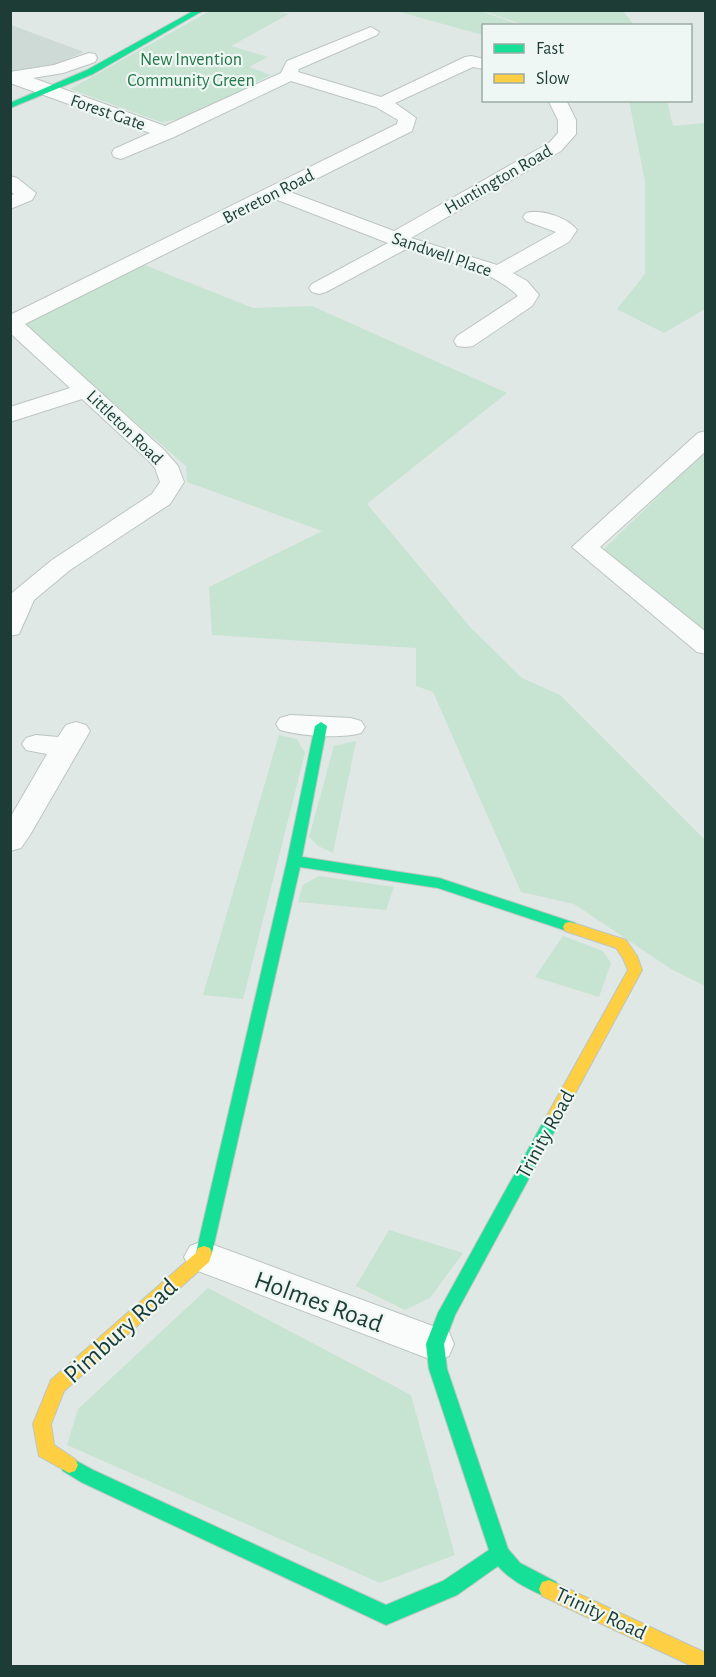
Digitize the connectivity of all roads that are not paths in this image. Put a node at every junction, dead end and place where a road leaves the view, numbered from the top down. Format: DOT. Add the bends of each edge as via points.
graph roads {
  1 [pos="178,10"];
  2 [pos="201,10"];
  3 [pos="371,32"];
  4 [pos="89,58"];
  5 [pos="482,64"];
  6 [pos="290,75"];
  7 [pos="10,78"];
  8 [pos="40,88"];
  9 [pos="10,95"];
  10 [pos="558,102"];
  11 [pos="382,103"];
  12 [pos="10,106"];
  13 [pos="168,133"];
  14 [pos="121,153"];
  15 [pos="10,182"];
  16 [pos="276,193"];
  17 [pos="10,203"];
  18 [pos="533,217"];
  19 [pos="400,240"];
  20 [pos="498,273"];
  21 [pos="319,288"];
  22 [pos="11,323"];
  23 [pos="465,341"];
  24 [pos="87,390"];
  25 [pos="10,415"];
  26 [pos="705,438"];
  27 [pos="10,628"];
  28 [pos="705,646"];
  29 [pos="290,724"];
  30 [pos="321,726"];
  31 [pos="351,727"];
  32 [pos="36,744"];
  33 [pos="10,841"];
  34 [pos="294,861"];
  35 [pos="203,1257"];
  36 [pos="435,1344"];
  37 [pos="500,1554"];
  38 [pos="705,1663"];
  1 -- 4 [label="street"];
  2 -- 8 [label="street" via="118,58"];
  3 -- 6 [label="street" via="293,65"];
  4 -- 7 [label="street"];
  4 -- 8 [label="street"];
  5 -- 11 [label="street" via="471,61"];
  6 -- 11 [label="street, Brereton Road"];
  6 -- 13 [label="street"];
  7 -- 8 [label="street, Forest Gate"];
  8 -- 9 [label="street"];
  8 -- 12 [label="street"];
  8 -- 13 [label="street, Forest Gate"];
  10 -- 19 [label="street, Huntington Road" via="567,120 567,134 555,147"];
  11 -- 16 [label="street, Brereton Road" via="406,118 406,127"];
  13 -- 14 [label="street"];
  15 -- 17 [label="street" via="26,193"];
  16 -- 19 [label="street, Sandwell Place"];
  16 -- 22 [label="street, Brereton Road"];
  18 -- 20 [label="street" via="567,230 562,238"];
  19 -- 20 [label="street, Sandwell Place"];
  19 -- 21 [label="street"];
  20 -- 23 [label="street, Sandwell Place" via="523,287 529,296"];
  22 -- 24 [label="street, Littleton Road"];
  24 -- 25 [label="street"];
  24 -- 27 [label="street, Littleton Road" via="166,466 172,482 160,500 61,565 22,597"];
  26 -- 28 [label="street" via="585,547"];
  29 -- 30 [label="street"];
  30 -- 31 [label="street"];
  30 -- 34 [label="street"];
  32 -- 33 [label="street" via="71,739 25,822"];
  34 -- 35 [label="street"];
  34 -- 36 [label="street, Trinity Road" via="439,883 621,944 635,970 447,1312"];
  35 -- 36 [label="street, Holmes Road"];
  35 -- 37 [label="street, Pimbury Road" via="57,1386 42,1424 45,1450 87,1476 386,1615 450,1588"];
  36 -- 37 [label="street, Trinity Road" via="438,1369"];
  37 -- 38 [label="street, Trinity Road" via="513,1569 535,1582"];
}
